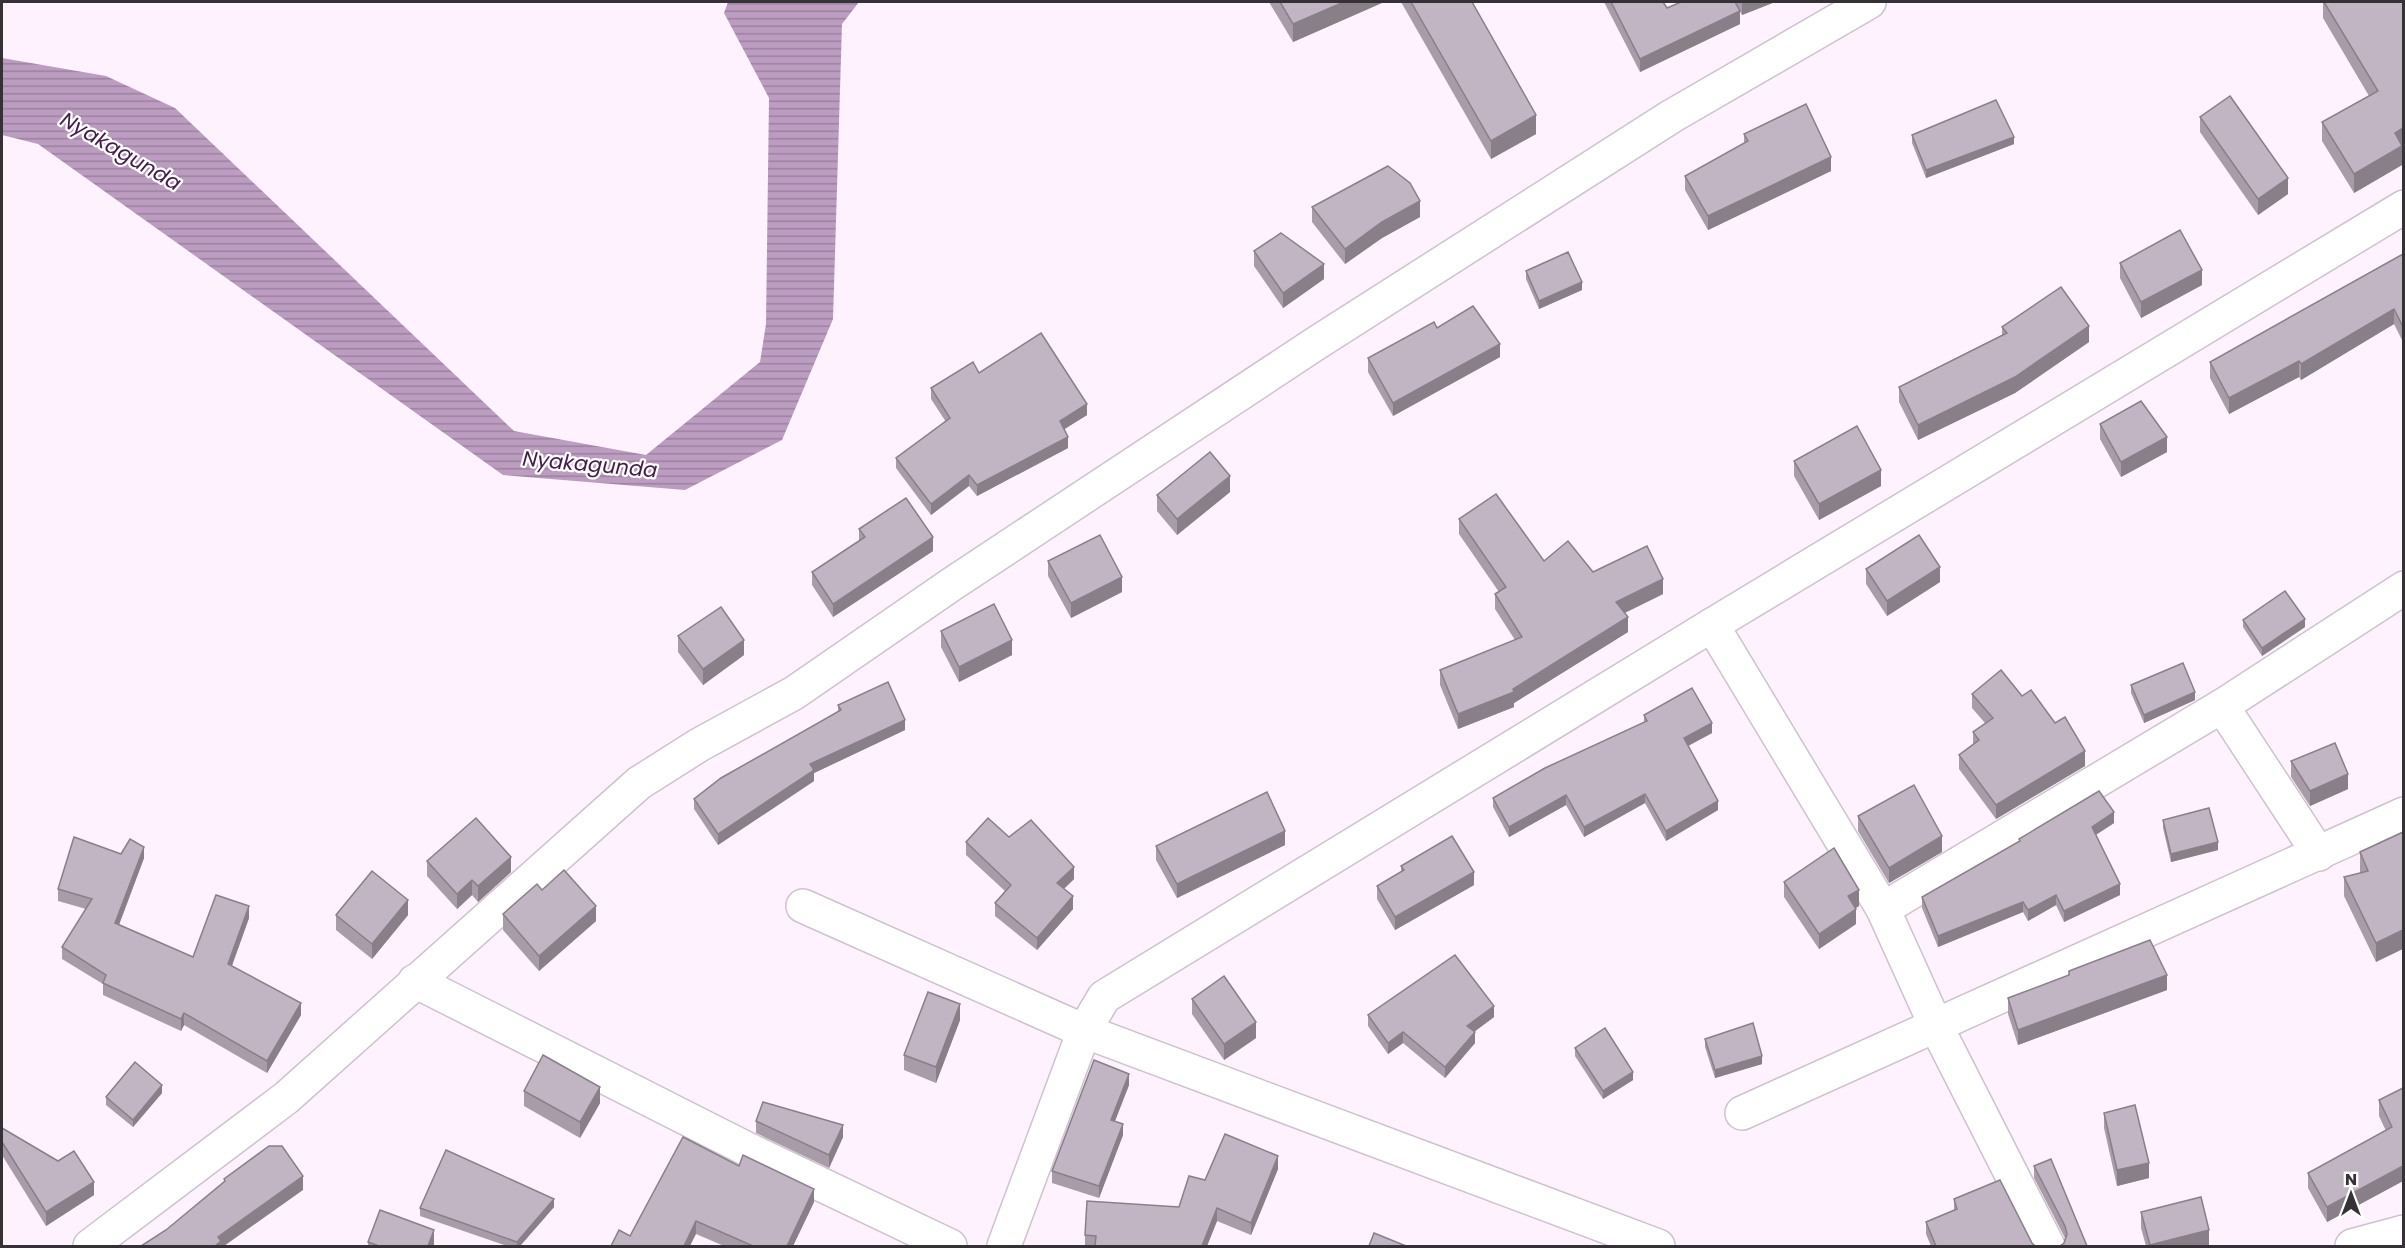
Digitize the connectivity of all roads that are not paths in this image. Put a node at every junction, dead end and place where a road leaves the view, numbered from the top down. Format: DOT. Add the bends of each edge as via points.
graph roads {
  1 [pos="1869,2"];
  2 [pos="2403,207"];
  3 [pos="2403,588"];
  4 [pos="1712,625"];
  5 [pos="2222,706"];
  6 [pos="2403,814"];
  7 [pos="2319,854"];
  8 [pos="803,906"];
  9 [pos="1883,909"];
  10 [pos="415,981"];
  11 [pos="1936,1026"];
  12 [pos="1084,1031"];
  13 [pos="1742,1113"];
  14 [pos="2403,1232"];
  15 [pos="90,1246"];
  16 [pos="950,1246"];
  17 [pos="1004,1246"];
  18 [pos="1658,1246"];
  19 [pos="2048,1246"];
  20 [pos="2352,1246"];
  1 -- 10 [label="street" via="1672,116 1315,344 952,584 795,693 639,783"];
  2 -- 4 [label="street"];
  3 -- 5 [label="street"];
  4 -- 9 [label="street"];
  4 -- 12 [label="street" via="1104,998"];
  5 -- 7 [label="street"];
  5 -- 9 [label="street"];
  6 -- 7 [label="street"];
  7 -- 11 [label="street"];
  8 -- 12 [label="street"];
  9 -- 11 [label="street"];
  10 -- 15 [label="street" via="286,1098"];
  10 -- 16 [label="street" via="749,1150"];
  11 -- 13 [label="street"];
  11 -- 19 [label="street"];
  12 -- 17 [label="street"];
  12 -- 18 [label="street"];
  14 -- 20 [label="street"];
}
